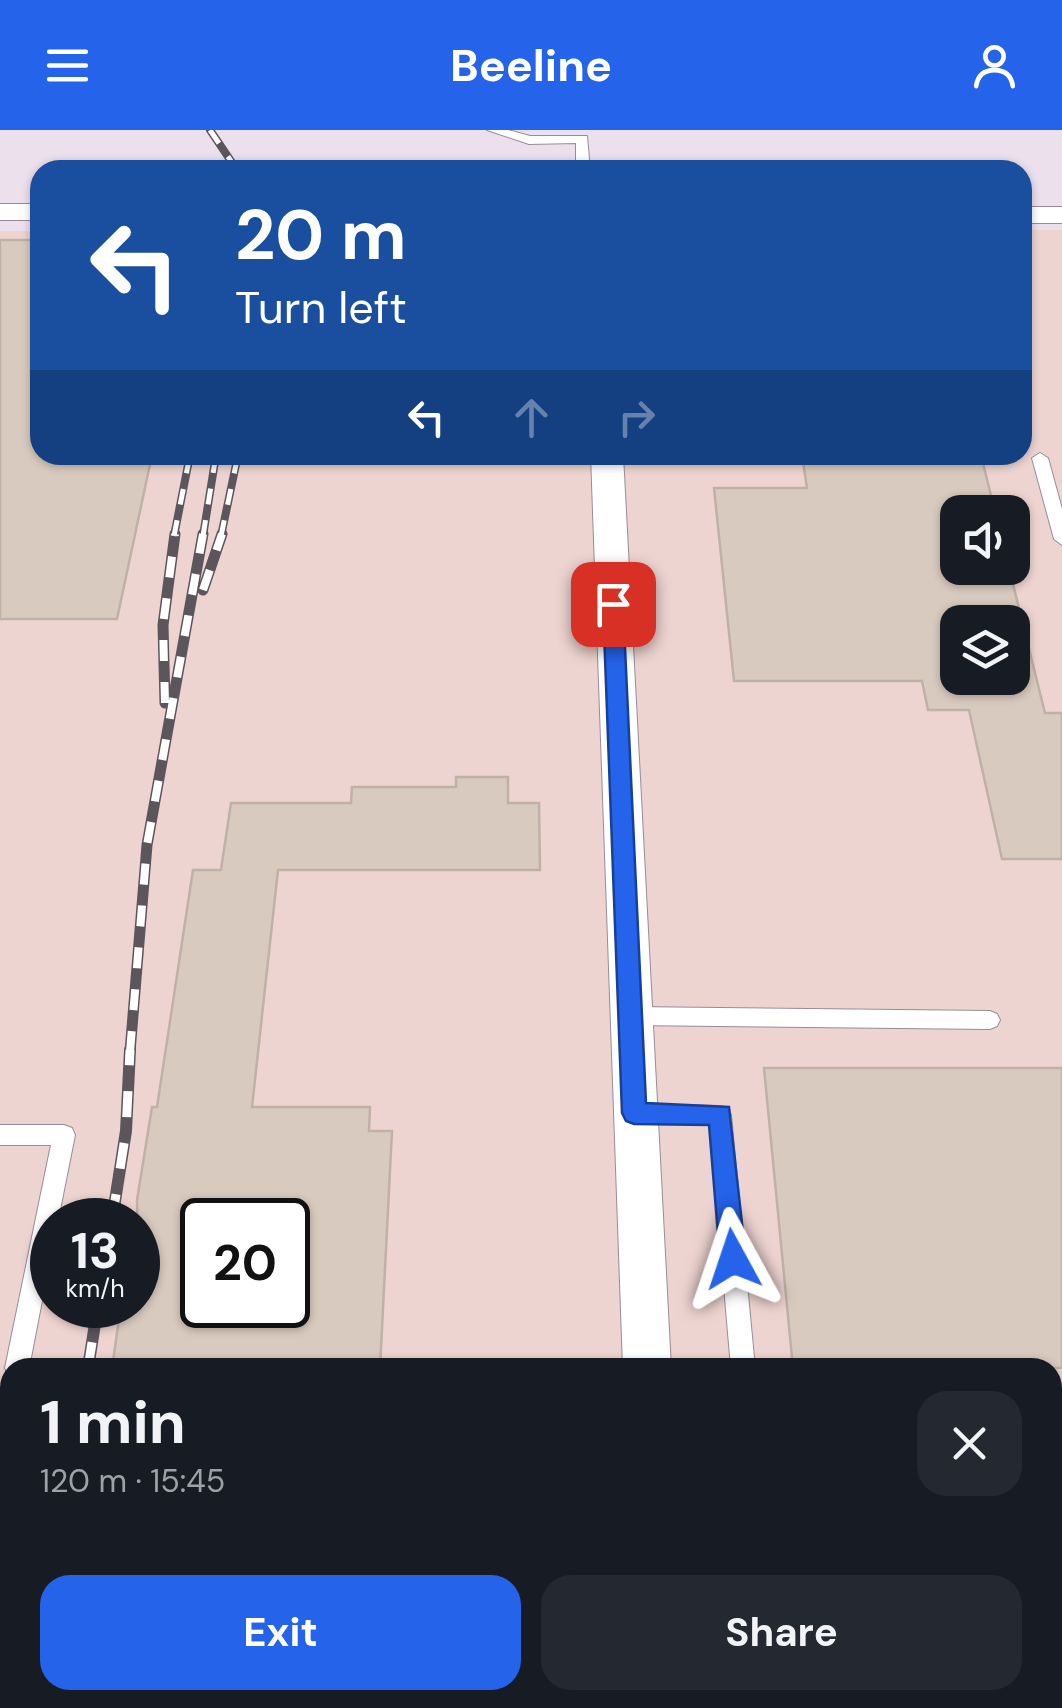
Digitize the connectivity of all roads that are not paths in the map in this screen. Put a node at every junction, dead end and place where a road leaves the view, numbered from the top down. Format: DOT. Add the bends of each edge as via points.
graph roads {
  1 [pos="494,130"];
  2 [pos="582,160"];
  3 [pos="0,212"];
  4 [pos="30,212"];
  5 [pos="1032,215"];
  6 [pos="1062,215"];
  7 [pos="1040,458"];
  8 [pos="607,465"];
  9 [pos="1062,540"];
  10 [pos="630,1016"];
  11 [pos="990,1020"];
  12 [pos="634,1113"];
  13 [pos="0,1135"];
  14 [pos="20,1358"];
  15 [pos="646,1358"];
  16 [pos="742,1358"];
  1 -- 2 [label="lane" via="529,140 582,139"];
  3 -- 4 [label="street"];
  5 -- 6 [label="street"];
  7 -- 9 [label="lane"];
  8 -- 10 [label="street"];
  10 -- 11 [label="lane"];
  10 -- 12 [label="street"];
  12 -- 15 [label="street"];
  12 -- 16 [label="lane" via="720,1115"];
  13 -- 14 [label="lane" via="64,1135"];
}
